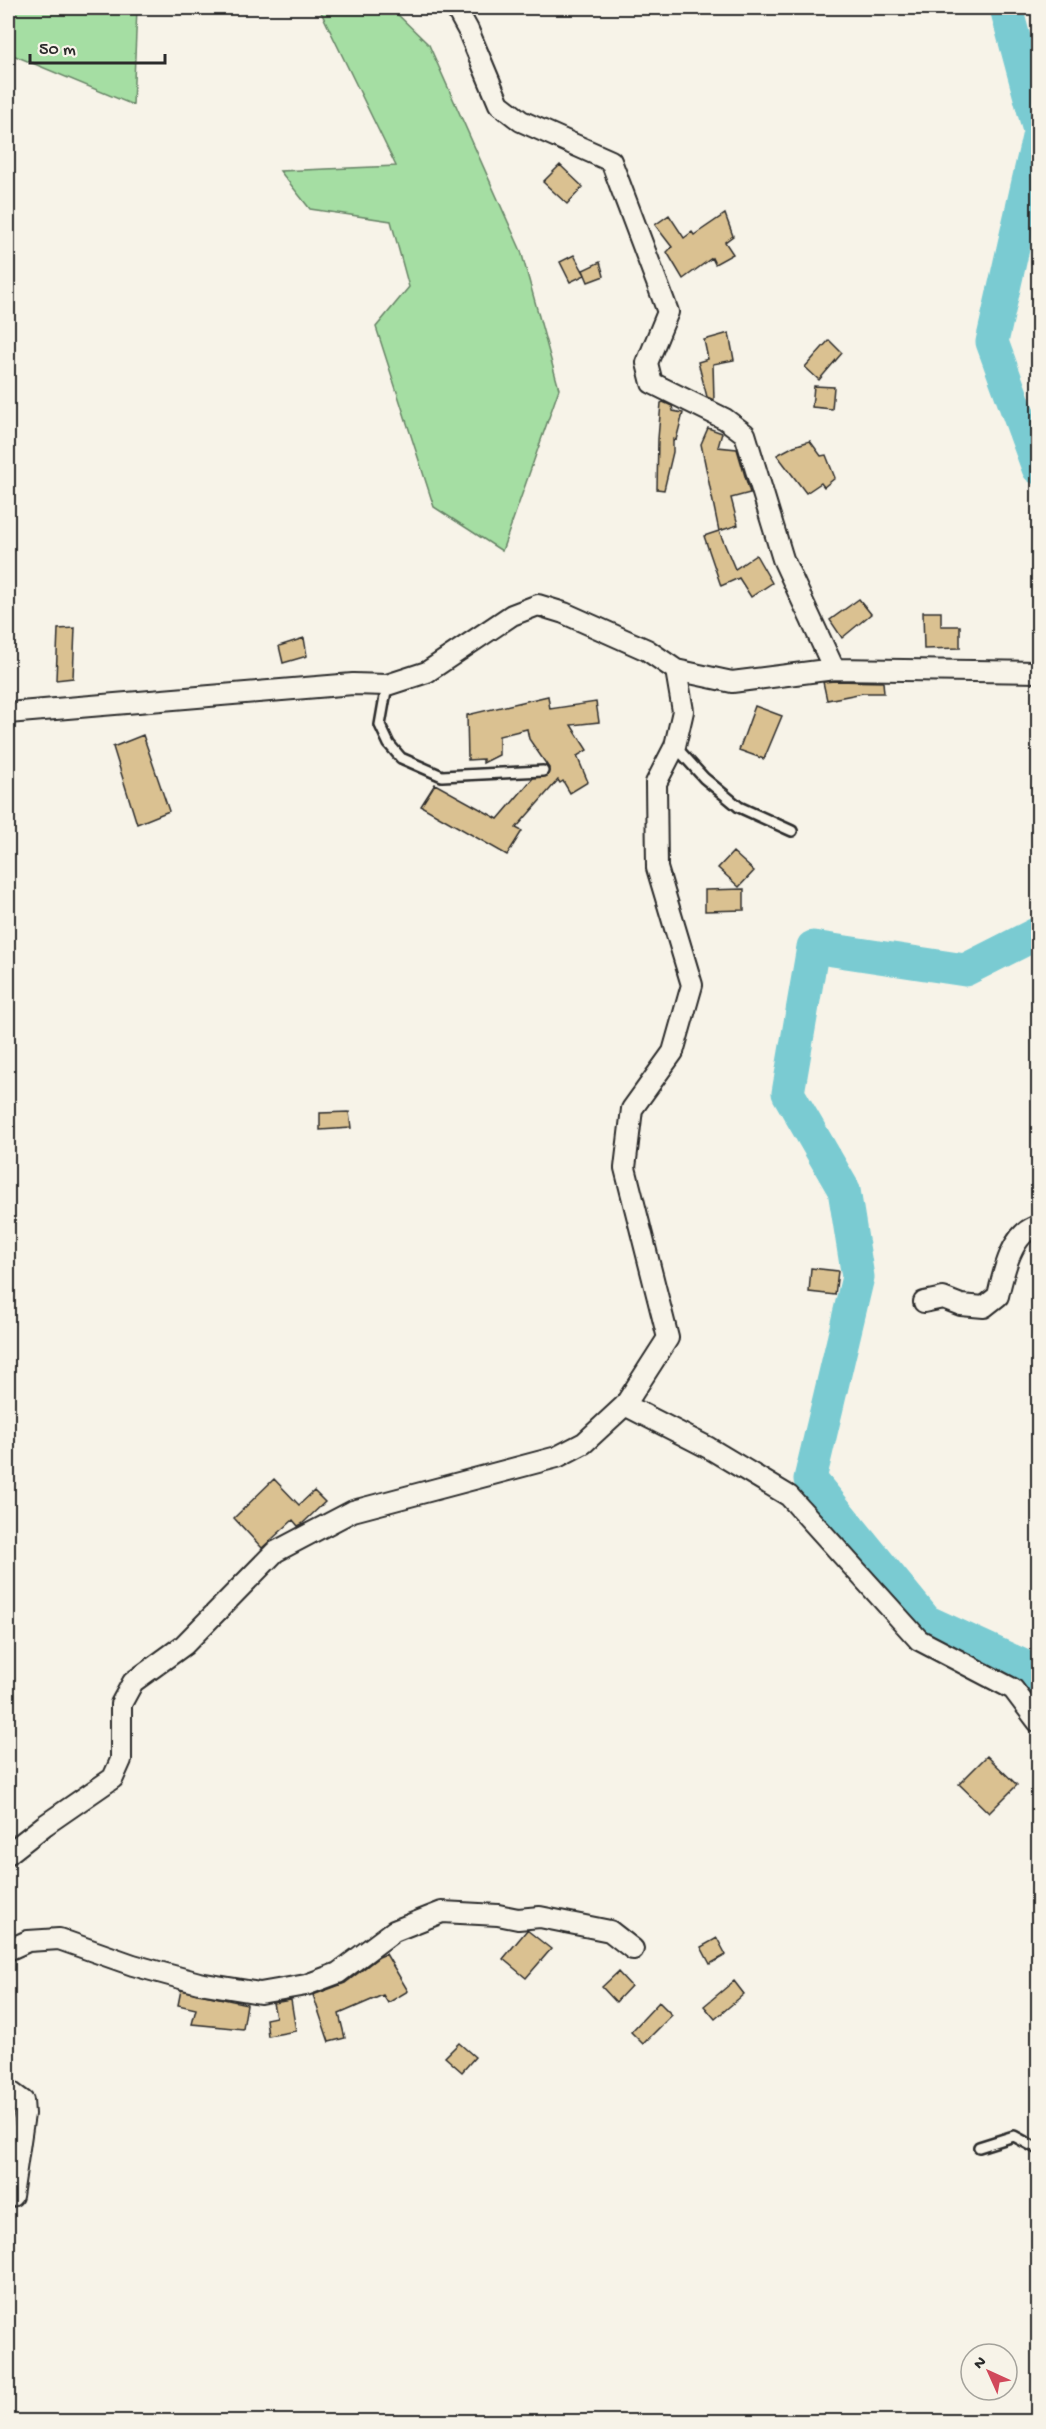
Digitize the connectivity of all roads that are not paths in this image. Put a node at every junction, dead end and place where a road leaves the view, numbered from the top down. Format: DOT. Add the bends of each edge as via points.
graph roads {
  1 [pos="456,8"];
  2 [pos="834,669"];
  3 [pos="676,670"];
  4 [pos="1038,672"];
  5 [pos="387,685"];
  6 [pos="8,713"];
  7 [pos="675,746"];
  8 [pos="543,771"];
  9 [pos="792,831"];
  10 [pos="1038,1226"];
  11 [pos="924,1302"];
  12 [pos="625,1405"];
  13 [pos="1038,1722"];
  14 [pos="8,1854"];
  15 [pos="633,1949"];
  16 [pos="8,1950"];
  17 [pos="8,2090"];
  18 [pos="979,2147"];
  19 [pos="1038,2149"];
  20 [pos="12,2196"];
  1 -- 2 [label="street" via="499,104 521,121 611,161 668,312 647,363 652,383 745,434 783,559"];
  2 -- 3 [label="street" via="732,681"];
  2 -- 4 [label="street"];
  3 -- 5 [label="street" via="647,650 564,612 538,605 512,615 427,672"];
  3 -- 7 [label="street" via="683,711"];
  5 -- 6 [label="street" via="353,684"];
  5 -- 8 [label="lane" via="380,725 401,758 442,776"];
  7 -- 9 [label="lane" via="704,778 739,807"];
  7 -- 12 [label="street" via="656,783 657,868 692,985 673,1052 632,1109 625,1168 668,1338"];
  10 -- 11 [label="street" via="1015,1244 998,1296 984,1307 943,1298"];
  12 -- 13 [label="street" via="709,1448 789,1496 919,1640 1013,1689"];
  12 -- 14 [label="street" via="584,1443 557,1457 353,1511 275,1552 184,1645 133,1682 121,1704 121,1760 113,1778"];
  15 -- 16 [label="street" via="610,1930 540,1917 518,1919 442,1912 394,1931 338,1973 306,1985 260,1994 133,1965 58,1939 28,1941"];
  17 -- 20 [label="street" via="23,2102 24,2114"];
  18 -- 19 [label="lane" via="1014,2136"];
}
